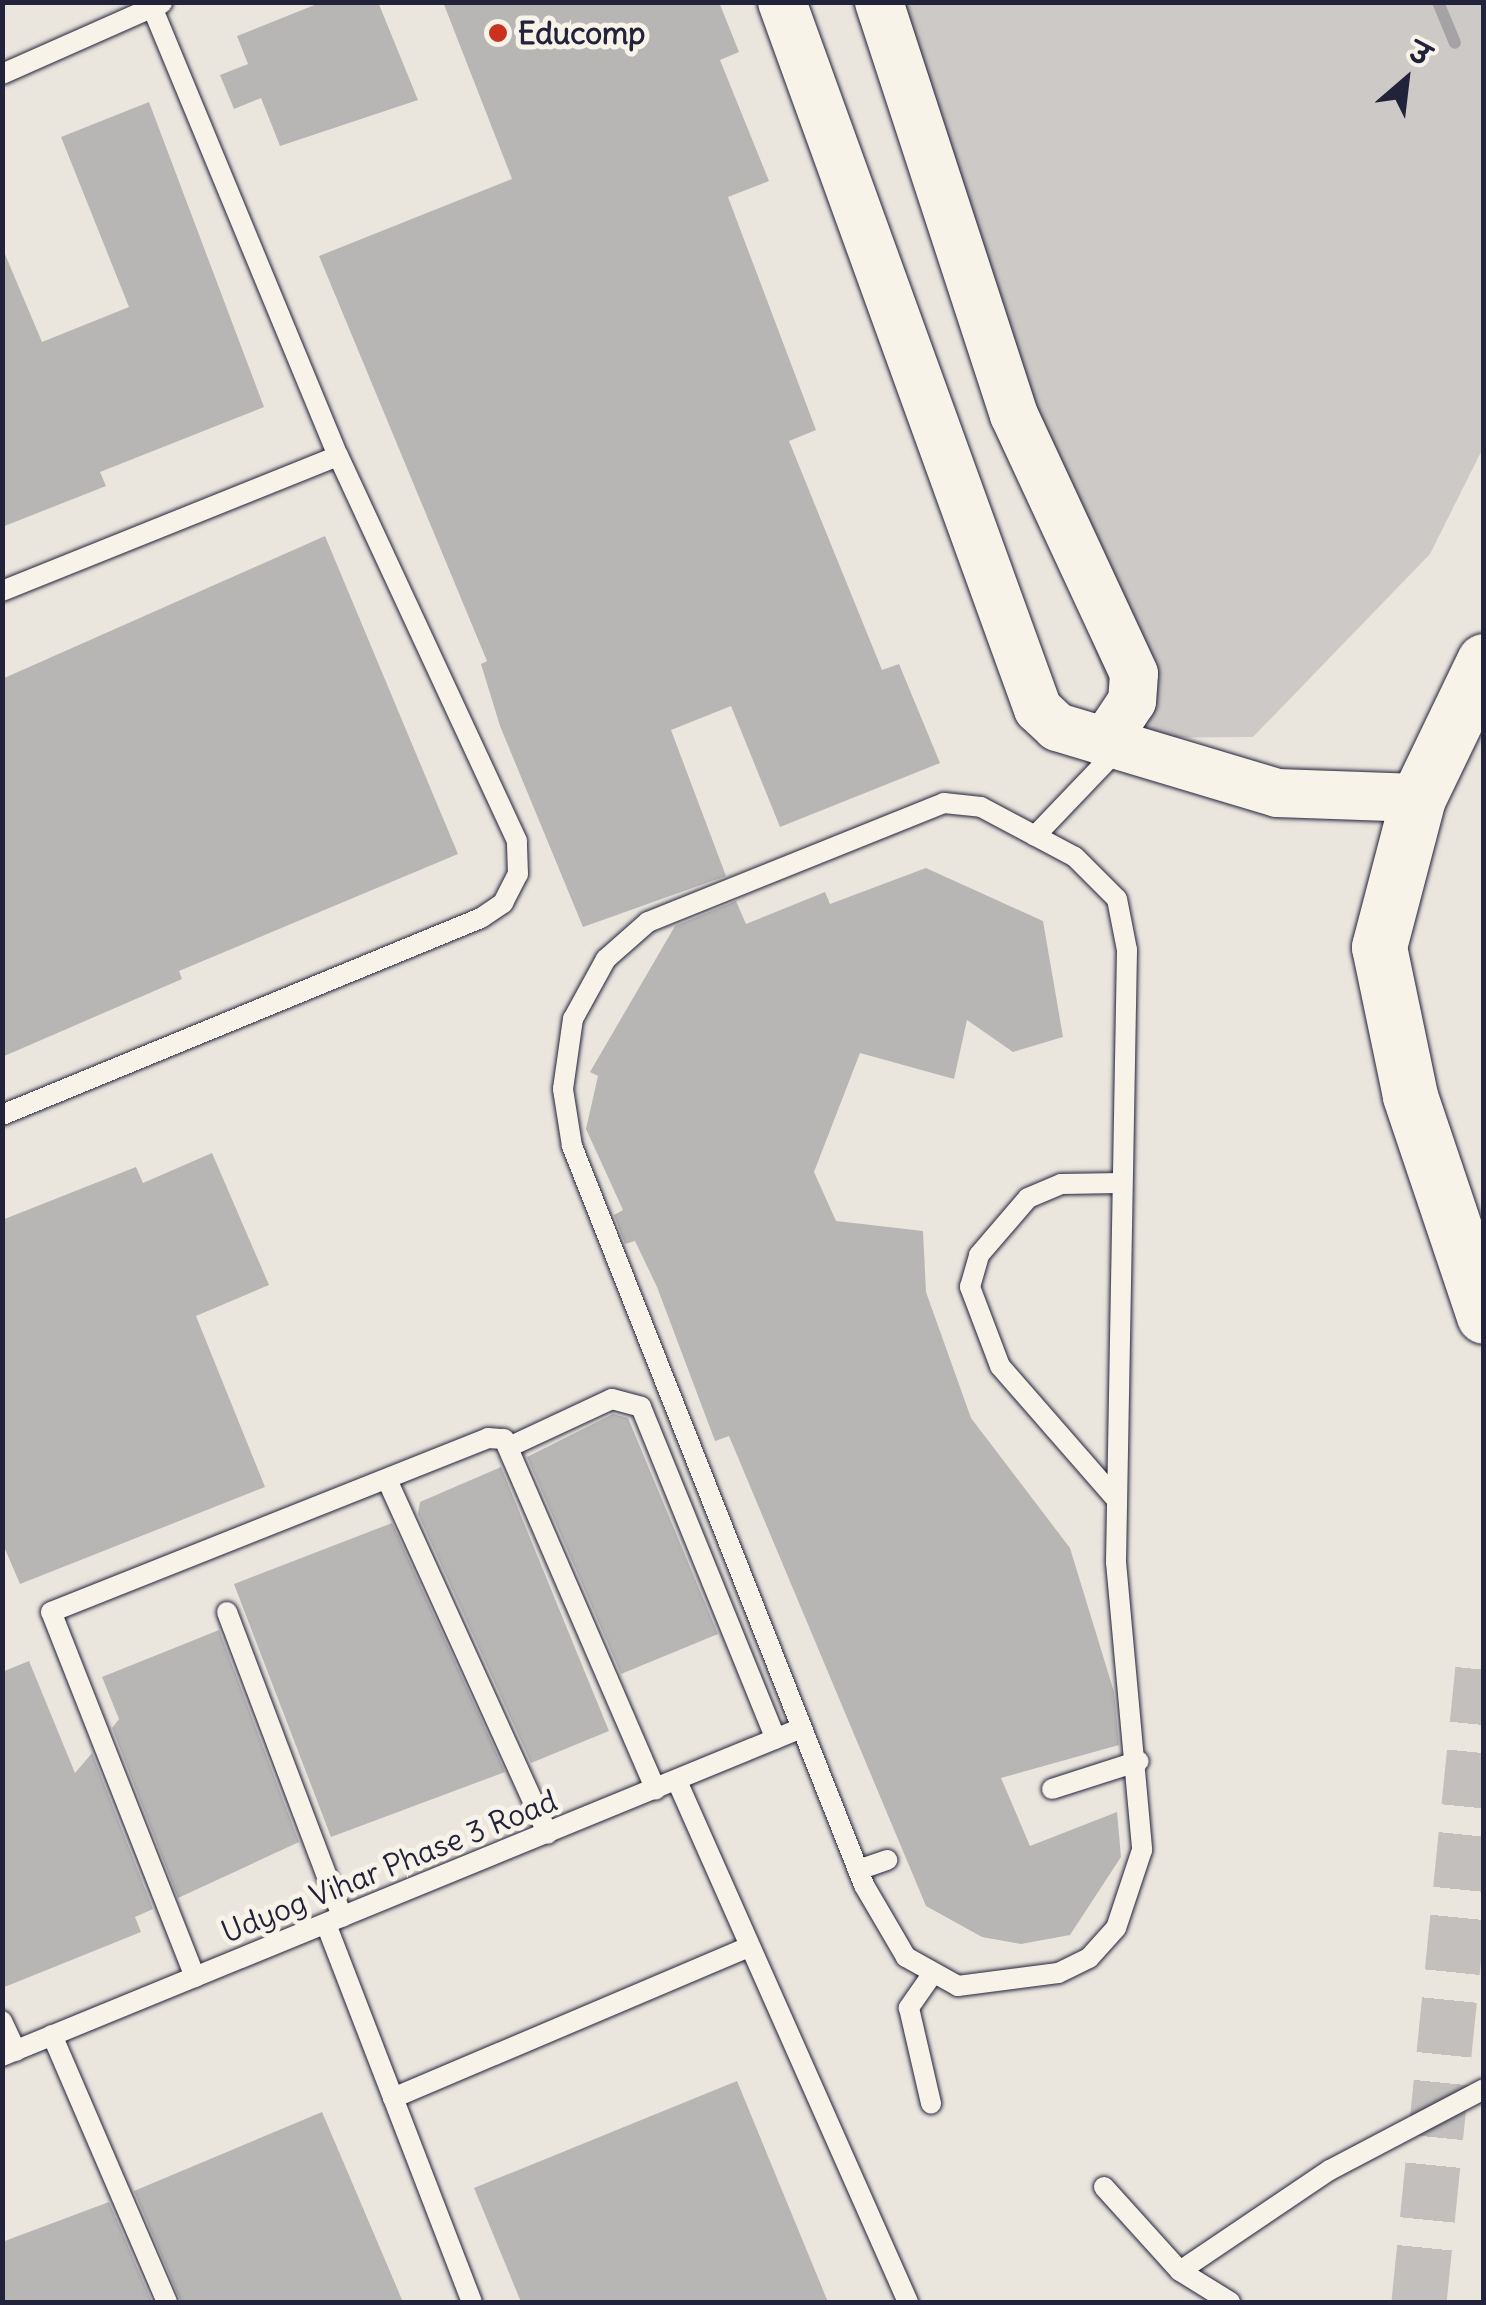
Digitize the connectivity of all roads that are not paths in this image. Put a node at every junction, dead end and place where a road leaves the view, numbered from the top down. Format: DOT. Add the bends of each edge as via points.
graph roads {
  1 [pos="782,2"];
  2 [pos="880,2"];
  3 [pos="158,5"];
  4 [pos="2,74"];
  5 [pos="338,456"];
  6 [pos="2,590"];
  7 [pos="1484,661"];
  8 [pos="1112,745"];
  9 [pos="1418,798"];
  10 [pos="1035,836"];
  11 [pos="2,1115"];
  12 [pos="1120,1183"];
  13 [pos="1484,1316"];
  14 [pos="511,1446"];
  15 [pos="389,1484"];
  16 [pos="1116,1498"];
  17 [pos="227,1612"];
  18 [pos="788,1734"];
  19 [pos="1139,1760"];
  20 [pos="677,1781"];
  21 [pos="1052,1789"];
  22 [pos="656,1790"];
  23 [pos="548,1834"];
  24 [pos="887,1860"];
  25 [pos="858,1870"];
  26 [pos="334,1921"];
  27 [pos="749,1947"];
  28 [pos="930,1976"];
  29 [pos="196,1978"];
  30 [pos="2,2021"];
  31 [pos="52,2035"];
  32 [pos="9,2054"];
  33 [pos="1484,2089"];
  34 [pos="393,2098"];
  35 [pos="932,2103"];
  36 [pos="1104,2187"];
  37 [pos="1180,2271"];
  38 [pos="167,2302"];
  39 [pos="472,2302"];
  40 [pos="908,2302"];
  41 [pos="1230,2302"];
  1 -- 8 [label="street" via="1038,709 1057,727"];
  2 -- 8 [label="street" via="1014,415 1134,674 1132,701"];
  3 -- 4 [label="lane"];
  3 -- 5 [label="lane"];
  5 -- 6 [label="lane"];
  5 -- 11 [label="lane" via="516,841 518,874 503,903 481,918"];
  7 -- 9 [label="main road"];
  8 -- 9 [label="street" via="1277,793"];
  8 -- 10 [label="lane"];
  9 -- 13 [label="main road" via="1380,946 1410,1096"];
  10 -- 12 [label="lane" via="1075,857 1118,899 1127,950"];
  10 -- 18 [label="lane" via="981,807 910,811 648,922 606,959 573,1019 563,1090 572,1146"];
  12 -- 16 [label="lane"];
  12 -- 16 [label="lane" via="1061,1184 1028,1198 979,1254 970,1287 1000,1366"];
  14 -- 15 [label="lane" via="488,1438"];
  14 -- 18 [label="lane" via="612,1399 641,1407"];
  14 -- 22 [label="lane"];
  15 -- 23 [label="lane"];
  15 -- 29 [label="lane" via="52,1612"];
  16 -- 19 [label="lane"];
  17 -- 26 [label="lane"];
  18 -- 20 [label="lane, Udyog Vihar Phase 3 Road"];
  18 -- 25 [label="lane"];
  19 -- 21 [label="lane"];
  19 -- 28 [label="lane" via="1136,1885 1116,1928 1089,1958 1058,1973 958,1986"];
  20 -- 22 [label="lane, Udyog Vihar Phase 3 Road"];
  20 -- 27 [label="lane"];
  22 -- 23 [label="lane, Udyog Vihar Phase 3 Road"];
  23 -- 26 [label="lane, Udyog Vihar Phase 3 Road"];
  24 -- 25 [label="lane"];
  25 -- 28 [label="lane" via="887,1933"];
  26 -- 29 [label="lane, Udyog Vihar Phase 3 Road"];
  26 -- 34 [label="lane"];
  27 -- 34 [label="lane"];
  27 -- 40 [label="lane"];
  28 -- 35 [label="lane" via="909,2008"];
  29 -- 31 [label="lane, Udyog Vihar Phase 3 Road"];
  30 -- 32 [label="lane"];
  31 -- 32 [label="lane, Udyog Vihar Phase 3 Road"];
  31 -- 38 [label="lane"];
  33 -- 37 [label="lane" via="1330,2170"];
  34 -- 39 [label="lane"];
  36 -- 37 [label="lane"];
  37 -- 41 [label="lane"];
}
